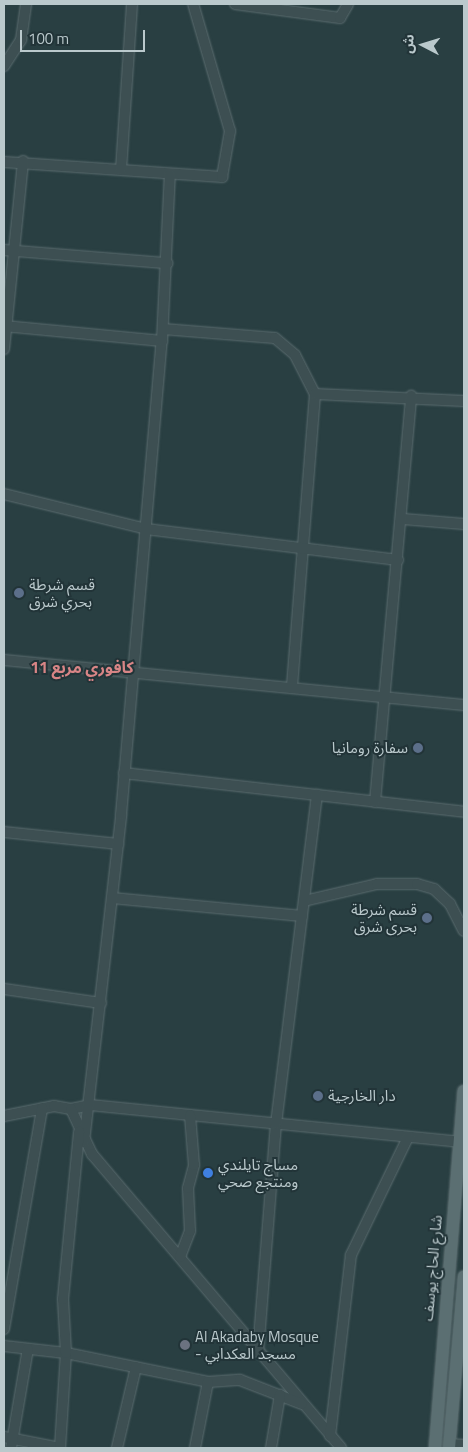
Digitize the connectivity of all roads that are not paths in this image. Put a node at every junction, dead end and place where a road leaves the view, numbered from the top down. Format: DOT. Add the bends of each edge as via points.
graph roads {
  1 [pos="26,4"];
  2 [pos="132,4"];
  3 [pos="193,4"];
  4 [pos="235,4"];
  5 [pos="348,4"];
  6 [pos="4,66"];
  7 [pos="23,161"];
  8 [pos="4,162"];
  9 [pos="121,170"];
  10 [pos="170,174"];
  11 [pos="8,250"];
  12 [pos="167,263"];
  13 [pos="5,326"];
  14 [pos="162,329"];
  15 [pos="162,341"];
  16 [pos="4,349"];
  17 [pos="315,394"];
  18 [pos="411,396"];
  19 [pos="464,401"];
  20 [pos="4,494"];
  21 [pos="403,519"];
  22 [pos="464,524"];
  23 [pos="146,529"];
  24 [pos="304,549"];
  25 [pos="398,560"];
  26 [pos="4,660"];
  27 [pos="133,669"];
  28 [pos="292,688"];
  29 [pos="386,694"];
  30 [pos="464,706"];
  31 [pos="124,773"];
  32 [pos="317,795"];
  33 [pos="375,802"];
  34 [pos="464,812"];
  35 [pos="4,832"];
  36 [pos="118,844"];
  37 [pos="112,898"];
  38 [pos="304,901"];
  39 [pos="302,916"];
  40 [pos="464,931"];
  41 [pos="4,990"];
  42 [pos="101,1003"];
  43 [pos="464,1090"];
  44 [pos="90,1105"];
  45 [pos="42,1108"];
  46 [pos="72,1109"];
  47 [pos="190,1115"];
  48 [pos="4,1116"];
  49 [pos="80,1124"];
  50 [pos="276,1124"];
  51 [pos="408,1137"];
  52 [pos="84,1142"];
  53 [pos="459,1142"];
  54 [pos="180,1257"];
  55 [pos="464,1277"];
  56 [pos="4,1329"];
  57 [pos="4,1346"];
  58 [pos="28,1349"];
  59 [pos="258,1352"];
  60 [pos="66,1353"];
  61 [pos="136,1368"];
  62 [pos="208,1382"];
  63 [pos="280,1395"];
  64 [pos="305,1406"];
  65 [pos="330,1436"];
  66 [pos="9,1441"];
  67 [pos="464,1445"];
  68 [pos="449,1446"];
  69 [pos="60,1448"];
  70 [pos="117,1448"];
  71 [pos="195,1448"];
  72 [pos="271,1448"];
  73 [pos="342,1448"];
  74 [pos="434,1448"];
  1 -- 6 [label="street" via="21,40"];
  2 -- 9 [label="street"];
  3 -- 10 [label="street" via="230,130 222,177"];
  4 -- 5 [label="street" via="340,18"];
  7 -- 8 [label="street"];
  7 -- 9 [label="street"];
  7 -- 11 [label="street"];
  9 -- 10 [label="street"];
  10 -- 12 [label="street"];
  11 -- 12 [label="street"];
  11 -- 13 [label="street"];
  12 -- 14 [label="street"];
  13 -- 15 [label="street"];
  13 -- 16 [label="street"];
  14 -- 15 [label="street"];
  14 -- 17 [label="street" via="275,338 298,360"];
  15 -- 23 [label="street"];
  17 -- 18 [label="street"];
  17 -- 24 [label="street"];
  18 -- 19 [label="street"];
  18 -- 21 [label="street"];
  20 -- 23 [label="street"];
  21 -- 22 [label="street"];
  21 -- 25 [label="street"];
  23 -- 24 [label="street"];
  23 -- 27 [label="street"];
  24 -- 25 [label="street"];
  24 -- 28 [label="street"];
  25 -- 29 [label="street"];
  26 -- 27 [label="street"];
  27 -- 28 [label="street"];
  27 -- 31 [label="street"];
  28 -- 29 [label="street"];
  29 -- 30 [label="street"];
  29 -- 33 [label="street"];
  31 -- 32 [label="street"];
  31 -- 36 [label="street"];
  32 -- 33 [label="street"];
  32 -- 38 [label="street"];
  33 -- 34 [label="street"];
  35 -- 36 [label="street"];
  36 -- 37 [label="street"];
  37 -- 39 [label="street"];
  37 -- 42 [label="street"];
  38 -- 39 [label="street"];
  38 -- 40 [label="street" via="377,884 417,884 434,889 450,904"];
  39 -- 50 [label="street"];
  41 -- 42 [label="street"];
  42 -- 44 [label="street"];
  43 -- 53 [label="main road, شارع الحاج يوسف"];
  44 -- 46 [label="street"];
  44 -- 47 [label="street"];
  44 -- 52 [label="street"];
  45 -- 46 [label="street"];
  45 -- 48 [label="street"];
  45 -- 56 [label="street"];
  46 -- 49 [label="street"];
  47 -- 50 [label="street"];
  47 -- 54 [label="street" via="194,1165 188,1188 190,1231"];
  49 -- 52 [label="street"];
  49 -- 60 [label="street" via="63,1299"];
  50 -- 51 [label="street"];
  50 -- 59 [label="street"];
  51 -- 53 [label="street"];
  51 -- 65 [label="street" via="351,1255"];
  52 -- 54 [label="street"];
  53 -- 74 [label="main road, شارع الحاج يوسف"];
  54 -- 59 [label="street"];
  55 -- 68 [label="main road"];
  57 -- 58 [label="street"];
  58 -- 60 [label="street"];
  58 -- 66 [label="street"];
  59 -- 64 [label="street"];
  60 -- 61 [label="street"];
  60 -- 69 [label="street"];
  61 -- 62 [label="street"];
  61 -- 70 [label="street"];
  62 -- 63 [label="street" via="240,1380"];
  62 -- 71 [label="street"];
  63 -- 64 [label="street"];
  63 -- 72 [label="street"];
  64 -- 65 [label="street"];
  65 -- 73 [label="street"];
  66 -- 69 [label="street"];
  67 -- 68 [label="street"];
}
